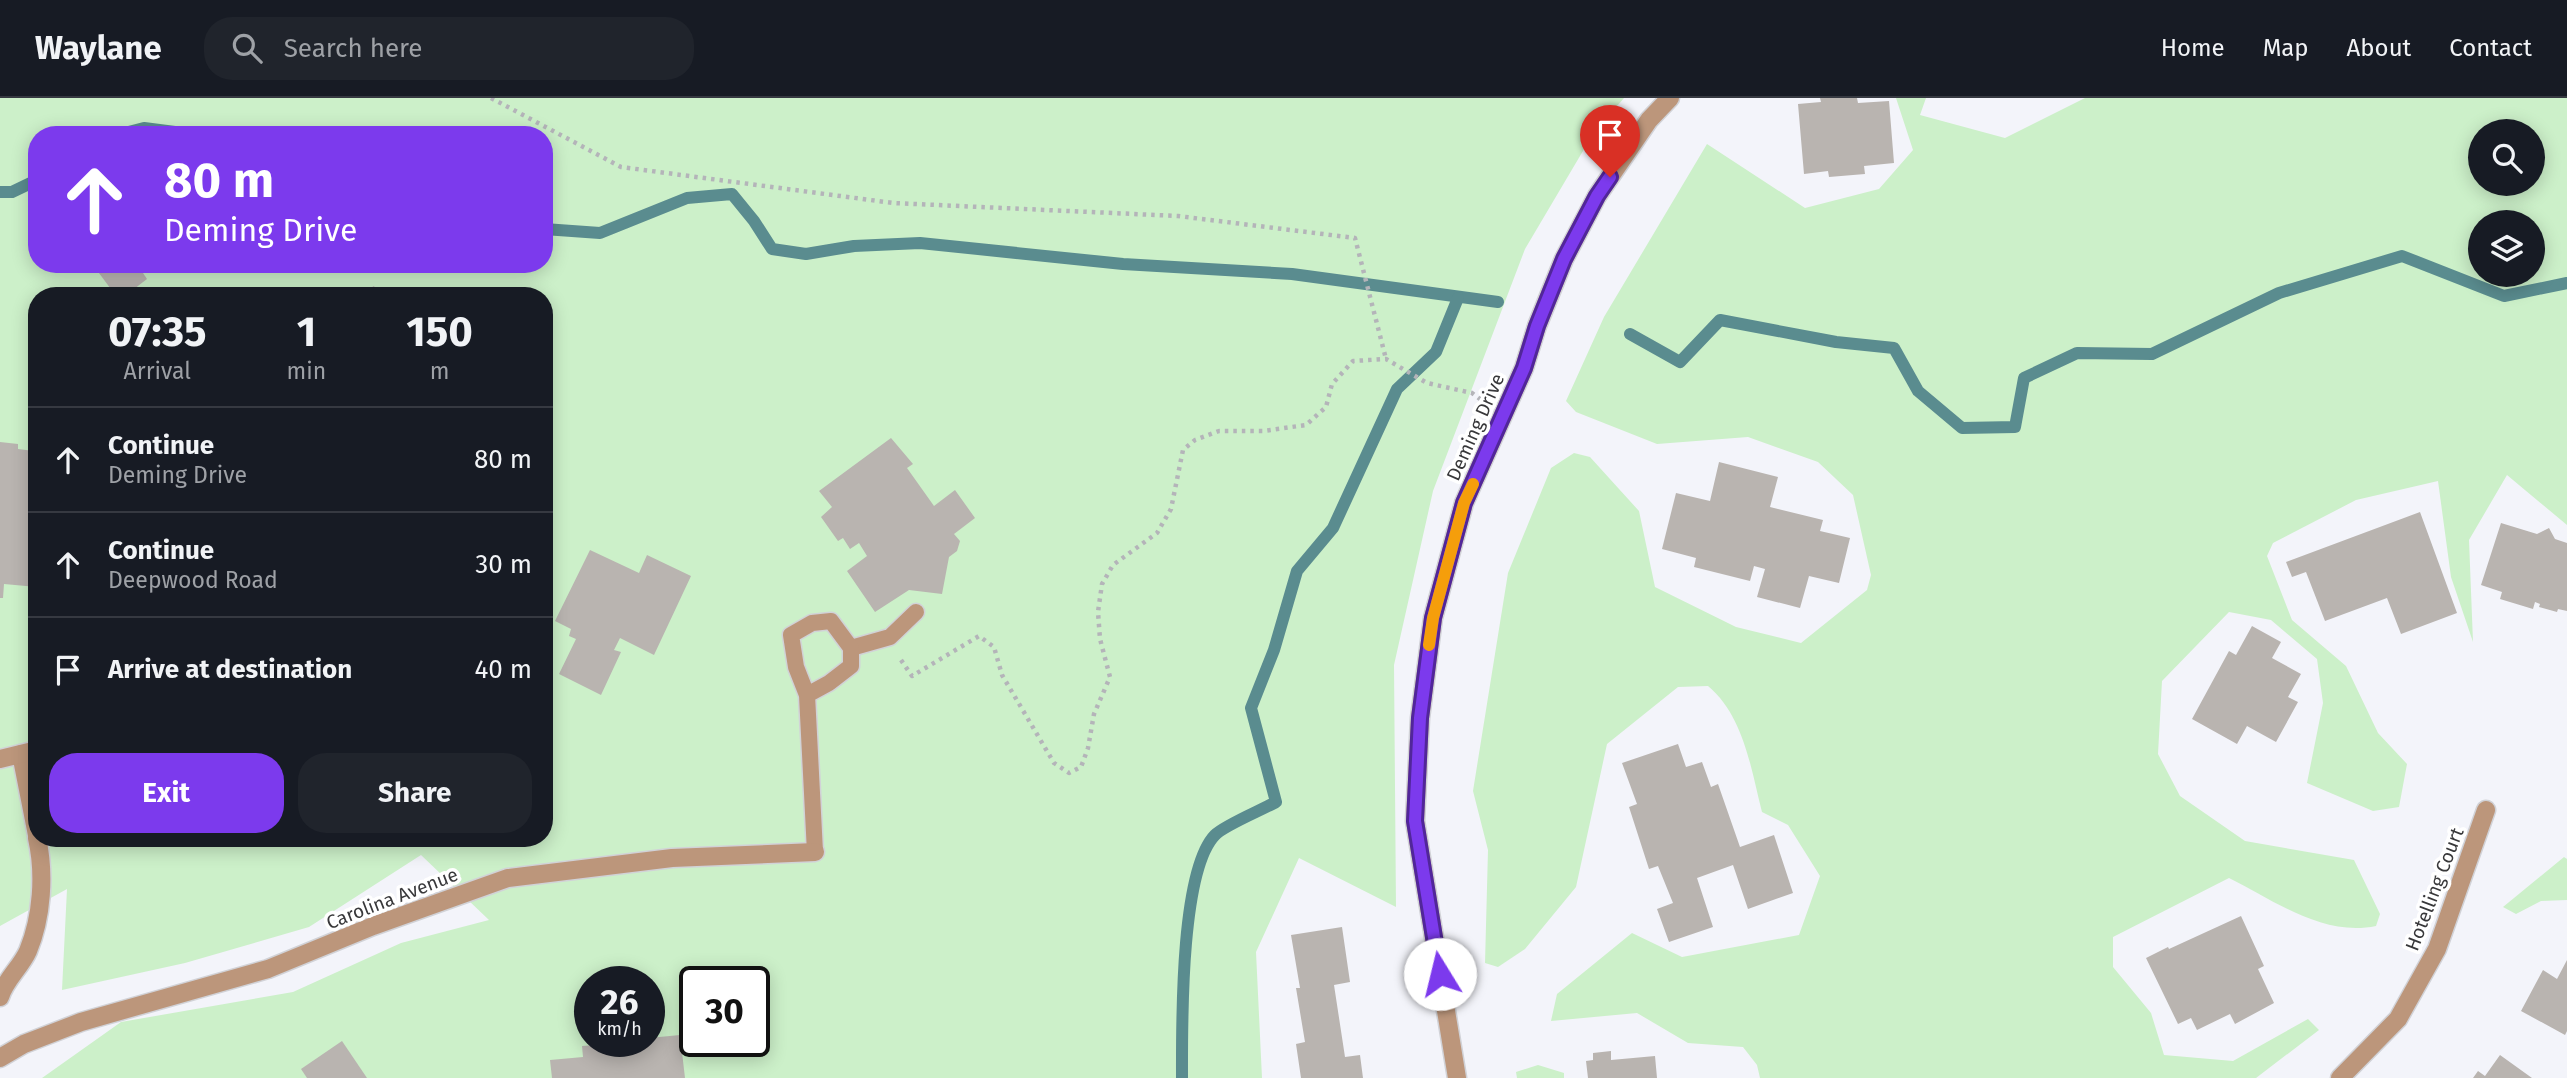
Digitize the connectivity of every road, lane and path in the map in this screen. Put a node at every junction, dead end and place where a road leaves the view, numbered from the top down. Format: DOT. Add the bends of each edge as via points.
graph roads {
  1 [pos="491,98"];
  2 [pos="1670,98"];
  3 [pos="545,126"];
  4 [pos="553,130"];
  5 [pos="1386,359"];
  6 [pos="1503,415"];
  7 [pos="916,612"];
  8 [pos="890,637"];
  9 [pos="851,648"];
  10 [pos="807,695"];
  11 [pos="28,752"];
  12 [pos="0,759"];
  13 [pos="2486,810"];
  14 [pos="38,847"];
  15 [pos="815,852"];
  16 [pos="0,997"];
  17 [pos="0,1058"];
  18 [pos="1457,1078"];
  19 [pos="2340,1078"];
  1 -- 3 [label="path"];
  2 -- 6 [label="street, Deming Drive" via="1649,120 1597,196 1564,259"];
  4 -- 5 [label="path" via="621,166 892,203 1178,216 1355,238"];
  5 -- 6 [label="path" via="1427,383 1472,393"];
  5 -- 8 [label="path" via="1353,360 1332,384 1326,407 1306,425 1219,431 1183,450 1171,509 1157,533 1113,565 1102,584 1100,639 1110,677 1094,714 1081,767 1069,773 1054,763 1002,675 994,647 979,636 912,676"];
  6 -- 18 [label="street, Deming Drive" via="1464,503 1433,618 1420,718 1415,821"];
  7 -- 8 [label="lane"];
  8 -- 9 [label="lane"];
  9 -- 10 [label="lane" via="851,666"];
  9 -- 10 [label="lane" via="831,621 812,623 791,635"];
  10 -- 15 [label="lane"];
  11 -- 12 [label="street"];
  13 -- 19 [label="street, Hotelling Court" via="2437,949 2398,1019"];
  14 -- 16 [label="street" via="41,886 37,919 28,951"];
  15 -- 17 [label="street, Carolina Avenue" via="672,858 508,878 268,969 81,1022"];
}
